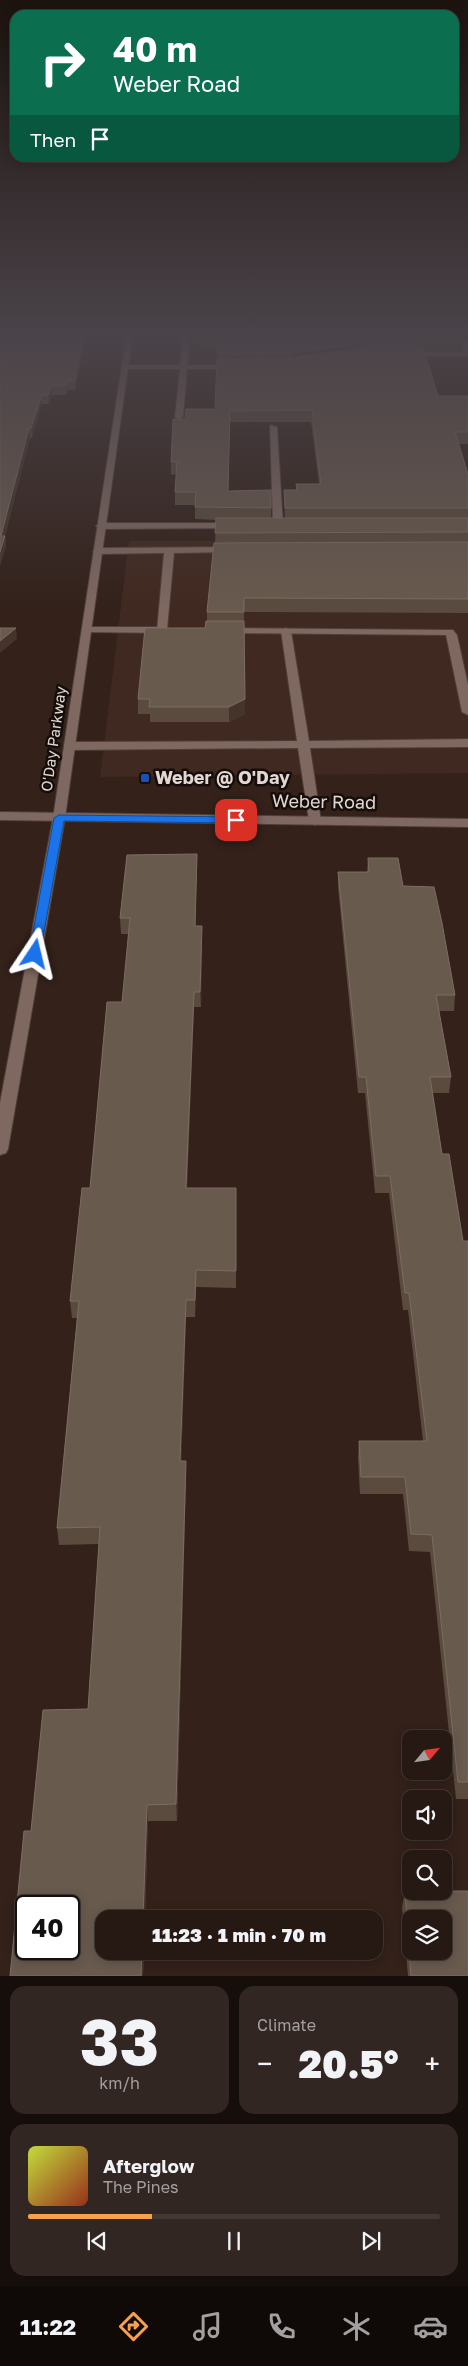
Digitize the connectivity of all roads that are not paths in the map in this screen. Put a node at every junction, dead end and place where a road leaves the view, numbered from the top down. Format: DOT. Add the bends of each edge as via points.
graph roads {
  1 [pos="116,424"];
  2 [pos="273,427"];
  3 [pos="101,526"];
  4 [pos="249,526"];
  5 [pos="278,526"];
  6 [pos="169,550"];
  7 [pos="238,550"];
  8 [pos="98,551"];
  9 [pos="86,630"];
  10 [pos="162,630"];
  11 [pos="180,630"];
  12 [pos="217,630"];
  13 [pos="286,631"];
  14 [pos="468,712"];
  15 [pos="468,743"];
  16 [pos="302,744"];
  17 [pos="70,746"];
  18 [pos="0,816"];
  19 [pos="59,818"];
  20 [pos="315,821"];
  21 [pos="468,823"];
  22 [pos="0,1149"];
  1 -- 3 [label="street, O'Day Parkway"];
  2 -- 5 [label="street"];
  3 -- 4 [label="street"];
  3 -- 8 [label="street, O'Day Parkway"];
  6 -- 7 [label="street"];
  6 -- 8 [label="street"];
  6 -- 10 [label="street"];
  8 -- 9 [label="street, O'Day Parkway"];
  9 -- 10 [label="street"];
  9 -- 17 [label="street, O'Day Parkway"];
  10 -- 11 [label="street"];
  12 -- 13 [label="street"];
  13 -- 14 [label="street" via="449,632"];
  13 -- 16 [label="street"];
  15 -- 16 [label="street"];
  16 -- 17 [label="street"];
  16 -- 20 [label="street"];
  17 -- 19 [label="street, O'Day Parkway"];
  18 -- 19 [label="street, Weber Road"];
  19 -- 20 [label="street, Weber Road"];
  19 -- 22 [label="street, O'Day Parkway"];
  20 -- 21 [label="street, Weber Road"];
}
